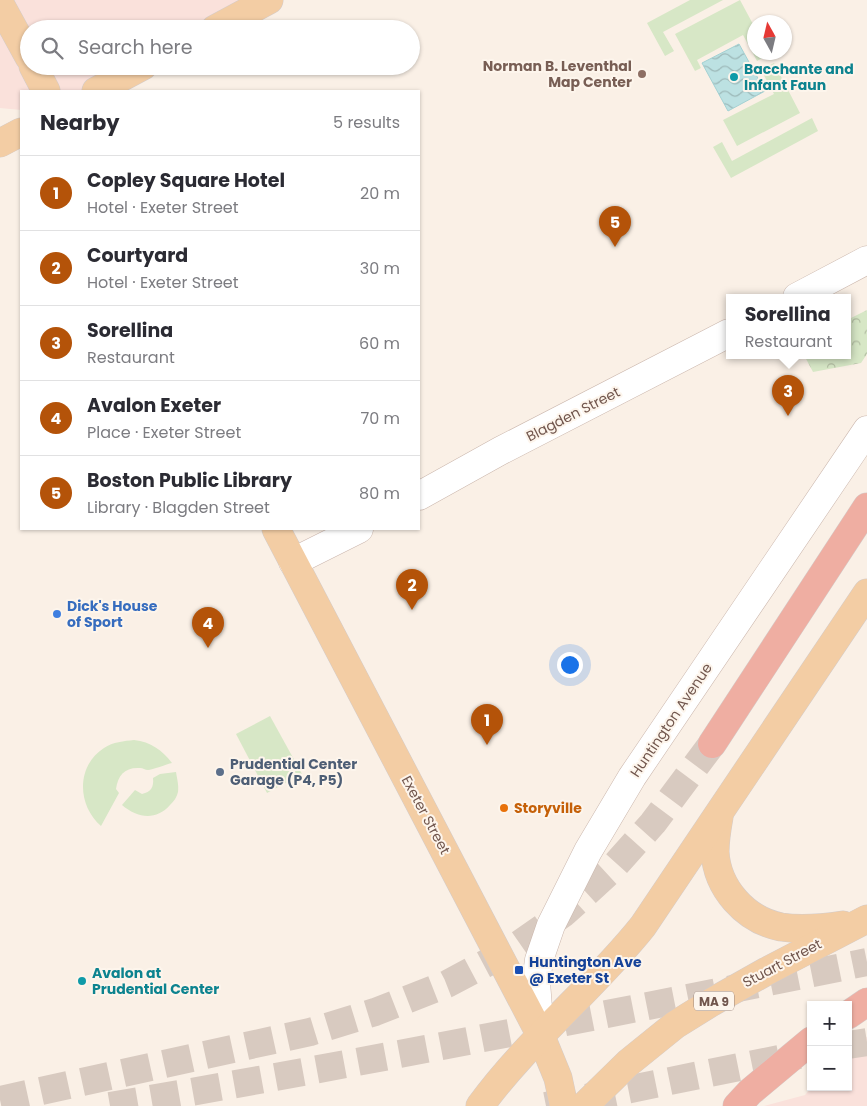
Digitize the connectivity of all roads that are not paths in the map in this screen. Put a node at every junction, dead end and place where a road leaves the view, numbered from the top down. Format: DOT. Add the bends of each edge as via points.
graph roads {
  1 [pos="270,0"];
  2 [pos="0,4"];
  3 [pos="232,20"];
  4 [pos="20,41"];
  5 [pos="38,75"];
  6 [pos="126,75"];
  7 [pos="45,90"];
  8 [pos="98,90"];
  9 [pos="20,133"];
  10 [pos="0,143"];
  11 [pos="867,260"];
  12 [pos="803,294"];
  13 [pos="726,335"];
  14 [pos="867,430"];
  15 [pos="420,495"];
  16 [pos="867,507"];
  17 [pos="277,530"];
  18 [pos="357,530"];
  19 [pos="293,562"];
  20 [pos="867,592"];
  21 [pos="712,744"];
  22 [pos="721,812"];
  23 [pos="864,920"];
  24 [pos="867,1002"];
  25 [pos="852,1012"];
  26 [pos="540,1034"];
  27 [pos="807,1044"];
  28 [pos="480,1106"];
  29 [pos="564,1106"];
  30 [pos="584,1106"];
  31 [pos="737,1106"];
  1 -- 3 [label="main road"];
  2 -- 4 [label="main road"];
  5 -- 7 [label="main road"];
  6 -- 8 [label="main road"];
  9 -- 10 [label="main road"];
  11 -- 12 [label="street"];
  13 -- 15 [label="street, Blagden Street"];
  14 -- 26 [label="street, Huntington Avenue" via="632,777 588,851 551,926 539,960 536,982"];
  16 -- 21 [label="highway"];
  17 -- 19 [label="main road, Exeter Street"];
  18 -- 19 [label="street"];
  19 -- 26 [label="main road, Exeter Street"];
  20 -- 22 [label="main road"];
  22 -- 23 [label="main road" via="717,864 720,877 743,908 766,923 795,929"];
  22 -- 26 [label="main road" via="652,914 620,954"];
  23 -- 30 [label="main road, Stuart Street / MA 9" via="720,997 675,1025 628,1063"];
  24 -- 25 [label="highway"];
  26 -- 28 [label="main road"];
  26 -- 29 [label="main road, Exeter Street" via="558,1078"];
  27 -- 31 [label="highway"];
}
